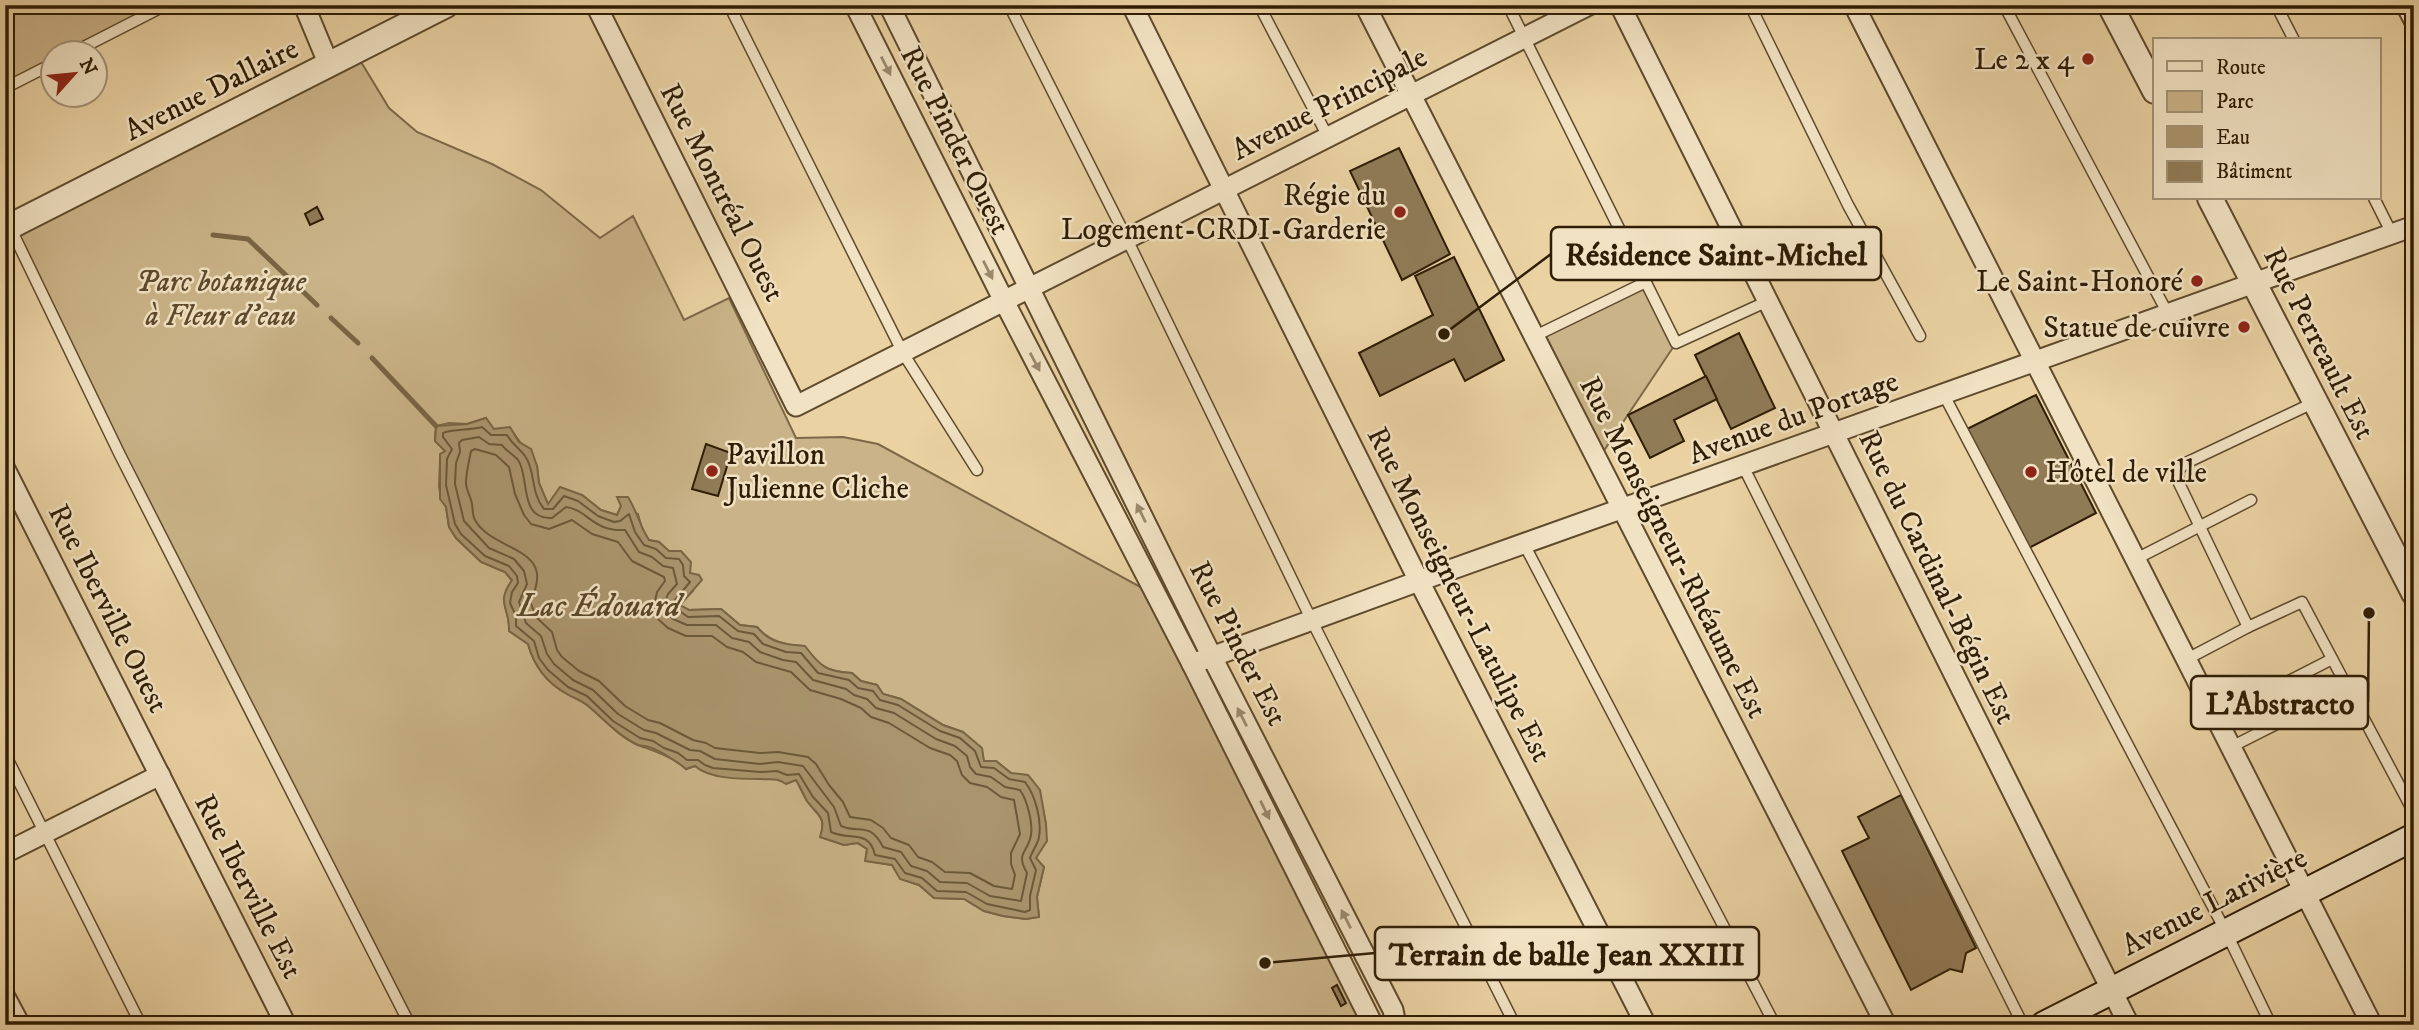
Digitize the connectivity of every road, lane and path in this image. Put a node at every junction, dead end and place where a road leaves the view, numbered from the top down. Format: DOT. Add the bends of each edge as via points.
graph roads {
  1 [pos="166,5"];
  2 [pos="303,5"];
  3 [pos="446,5"];
  4 [pos="596,5"];
  5 [pos="729,5"];
  6 [pos="855,5"];
  7 [pos="888,5"];
  8 [pos="1009,5"];
  9 [pos="1132,5"];
  10 [pos="1259,5"];
  11 [pos="1365,5"];
  12 [pos="1508,5"];
  13 [pos="1589,5"];
  14 [pos="1620,5"];
  15 [pos="1750,5"];
  16 [pos="1854,5"];
  17 [pos="2004,5"];
  18 [pos="2110,5"];
  19 [pos="2276,5"];
  20 [pos="2406,5"];
  21 [pos="2414,20"];
  22 [pos="101,38"];
  23 [pos="1525,38"];
  24 [pos="2293,38"];
  25 [pos="329,65"];
  26 [pos="38,71"];
  27 [pos="2153,87"];
  28 [pos="5,88"];
  29 [pos="1410,96"];
  30 [pos="1328,137"];
  31 [pos="1223,190"];
  32 [pos="2211,200"];
  33 [pos="2375,200"];
  34 [pos="2414,226"];
  35 [pos="8,228"];
  36 [pos="2392,234"];
  37 [pos="1127,239"];
  38 [pos="1646,282"];
  39 [pos="2254,283"];
  40 [pos="1029,288"];
  41 [pos="1004,301"];
  42 [pos="1768,301"];
  43 [pos="2168,314"];
  44 [pos="1920,336"];
  45 [pos="1533,337"];
  46 [pos="903,353"];
  47 [pos="2035,362"];
  48 [pos="1944,395"];
  49 [pos="2315,402"];
  50 [pos="796,406"];
  51 [pos="1834,433"];
  52 [pos="1743,467"];
  53 [pos="5,469"];
  54 [pos="977,470"];
  55 [pos="2251,500"];
  56 [pos="1622,509"];
  57 [pos="2198,527"];
  58 [pos="1524,544"];
  59 [pos="2136,559"];
  60 [pos="1419,581"];
  61 [pos="2414,593"];
  62 [pos="1312,621"];
  63 [pos="2248,627"];
  64 [pos="1212,657"];
  65 [pos="2187,659"];
  66 [pos="2332,659"];
  67 [pos="1192,664"];
  68 [pos="2328,698"];
  69 [pos="2217,718"];
  70 [pos="2231,747"];
  71 [pos="5,754"];
  72 [pos="159,775"];
  73 [pos="2414,813"];
  74 [pos="45,833"];
  75 [pos="2414,837"];
  76 [pos="5,853"];
  77 [pos="2305,892"];
  78 [pos="2226,932"];
  79 [pos="2112,991"];
  80 [pos="5,997"];
  81 [pos="20,1025"];
  82 [pos="141,1025"];
  83 [pos="286,1025"];
  84 [pos="410,1025"];
  85 [pos="1373,1025"];
  86 [pos="1396,1025"];
  87 [pos="1515,1025"];
  88 [pos="1646,1025"];
  89 [pos="1774,1025"];
  90 [pos="1886,1025"];
  91 [pos="2024,1025"];
  92 [pos="2045,1025"];
  93 [pos="2129,1025"];
  94 [pos="2271,1025"];
  95 [pos="2372,1025"];
  1 -- 22 [label="lane"];
  2 -- 25 [label="street"];
  3 -- 25 [label="street, Avenue Dallaire"];
  4 -- 50 [label="street, Rue Montréal Ouest"];
  5 -- 46 [label="lane"];
  6 -- 41 [label="street, Rue Pinder Ouest, one-way"];
  7 -- 40 [label="street, Rue Pinder Ouest"];
  8 -- 37 [label="lane"];
  9 -- 31 [label="street, Rue Monseigneur-Latulipe Est"];
  10 -- 30 [label="lane"];
  11 -- 29 [label="street, Rue Monseigneur-Rhéaume Est"];
  12 -- 23 [label="lane"];
  13 -- 23 [label="street, Avenue Principale"];
  14 -- 42 [label="street, Rue du Cardinal-Bégin Est"];
  15 -- 44 [label="lane" via="1848,205"];
  16 -- 47 [label="street"];
  17 -- 43 [label="lane"];
  18 -- 27 [label="street"];
  19 -- 24 [label="lane"];
  20 -- 21 [label="street"];
  23 -- 29 [label="street, Avenue Principale"];
  23 -- 38 [label="lane"];
  25 -- 35 [label="street, Avenue Dallaire"];
  26 -- 28 [label="lane"];
  29 -- 30 [label="street, Avenue Principale"];
  29 -- 45 [label="street, Rue Monseigneur-Rhéaume Est"];
  30 -- 31 [label="street, Avenue Principale"];
  31 -- 37 [label="street, Avenue Principale"];
  31 -- 60 [label="street, Rue Monseigneur-Latulipe Est"];
  32 -- 39 [label="street, Rue Perreault Est"];
  33 -- 36 [label="lane"];
  34 -- 36 [label="street, Avenue du Portage"];
  35 -- 84 [label="lane"];
  36 -- 39 [label="street, Avenue du Portage"];
  37 -- 40 [label="street, Avenue Principale"];
  37 -- 62 [label="lane"];
  38 -- 42 [label="lane" via="1676,343"];
  38 -- 45 [label="lane"];
  39 -- 43 [label="street, Avenue du Portage"];
  39 -- 49 [label="street, Rue Perreault Est"];
  40 -- 41 [label="street, Avenue Principale"];
  64 -- 40 [label="street, Rue Pinder Est, one-way"];
  41 -- 46 [label="street, Avenue Principale"];
  41 -- 67 [label="street, Rue Pinder Est, one-way"];
  42 -- 51 [label="street, Rue du Cardinal-Bégin Est"];
  43 -- 47 [label="street, Avenue du Portage"];
  45 -- 56 [label="street, Rue Monseigneur-Rhéaume Est"];
  46 -- 50 [label="street, Avenue Principale"];
  46 -- 54 [label="lane"];
  47 -- 48 [label="street, Avenue du Portage"];
  47 -- 59 [label="street"];
  48 -- 51 [label="street, Avenue du Portage"];
  48 -- 78 [label="lane"];
  49 -- 57 [label="lane" via="2179,469 2178,481"];
  49 -- 61 [label="street, Rue Perreault Est"];
  51 -- 52 [label="street, Avenue du Portage"];
  51 -- 79 [label="street, Rue du Cardinal-Bégin Est"];
  52 -- 56 [label="street, Avenue du Portage"];
  52 -- 91 [label="lane"];
  53 -- 72 [label="street, Rue Iberville Ouest"];
  55 -- 57 [label="lane"];
  56 -- 58 [label="street, Avenue du Portage"];
  56 -- 90 [label="street, Rue Monseigneur-Rhéaume Est"];
  57 -- 59 [label="lane"];
  57 -- 63 [label="lane"];
  58 -- 60 [label="street, Avenue du Portage"];
  58 -- 89 [label="lane"];
  59 -- 65 [label="street"];
  60 -- 62 [label="street, Avenue du Portage"];
  60 -- 88 [label="street, Rue Monseigneur-Latulipe Est"];
  62 -- 64 [label="street, Avenue du Portage"];
  62 -- 87 [label="lane"];
  63 -- 65 [label="lane"];
  63 -- 66 [label="lane" via="2302,601"];
  64 -- 67 [label="street, Avenue du Portage"];
  86 -- 64 [label="street, Rue Pinder Est, one-way" via="1393,1010"];
  65 -- 69 [label="street"];
  66 -- 69 [label="lane"];
  66 -- 73 [label="lane"];
  67 -- 85 [label="street, Rue Pinder Est, one-way"];
  68 -- 70 [label="lane"];
  69 -- 70 [label="street"];
  70 -- 77 [label="street"];
  71 -- 74 [label="lane"];
  72 -- 74 [label="street"];
  72 -- 83 [label="street, Rue Iberville Est"];
  74 -- 76 [label="street"];
  74 -- 82 [label="lane"];
  75 -- 77 [label="main road, Avenue Larivière"];
  77 -- 78 [label="main road, Avenue Larivière"];
  77 -- 95 [label="street"];
  78 -- 79 [label="main road, Avenue Larivière"];
  78 -- 94 [label="lane"];
  79 -- 92 [label="main road, Avenue Larivière"];
  79 -- 93 [label="street, Rue du Cardinal-Bégin Est"];
  80 -- 81 [label="street"];
}
